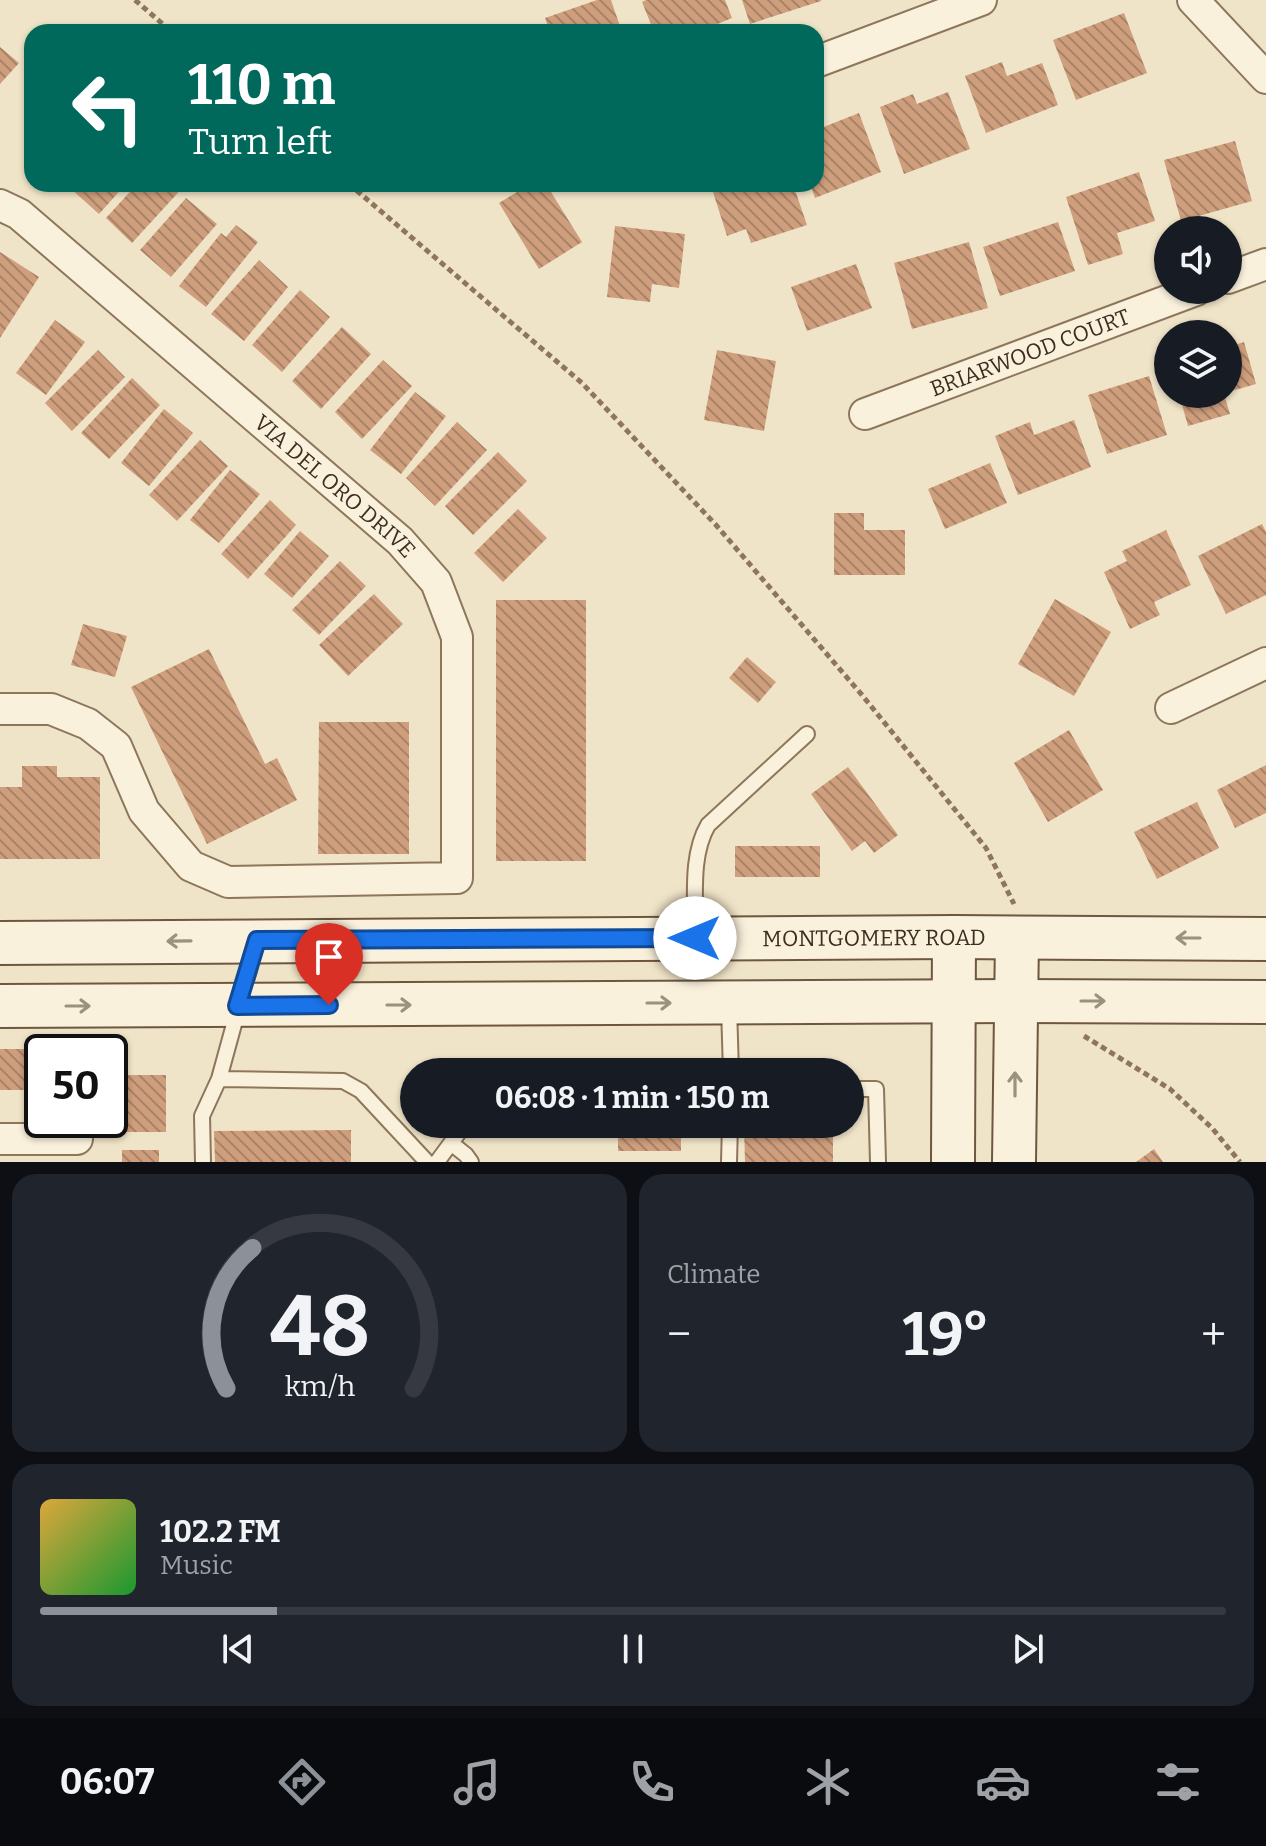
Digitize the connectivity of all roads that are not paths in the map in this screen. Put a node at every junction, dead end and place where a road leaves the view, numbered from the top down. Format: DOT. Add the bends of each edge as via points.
graph roads {
  1 [pos="981,0"];
  2 [pos="1193,0"];
  3 [pos="824,59"];
  4 [pos="1266,78"];
  5 [pos="0,205"];
  6 [pos="1266,264"];
  7 [pos="1242,273"];
  8 [pos="1159,304"];
  9 [pos="865,414"];
  10 [pos="1266,663"];
  11 [pos="1171,708"];
  12 [pos="0,709"];
  13 [pos="807,734"];
  14 [pos="1017,924"];
  15 [pos="954,937"];
  16 [pos="695,938"];
  17 [pos="1266,939"];
  18 [pos="257,940"];
  19 [pos="0,943"];
  20 [pos="952,1001"];
  21 [pos="1015,1001"];
  22 [pos="1266,1002"];
  23 [pos="729,1003"];
  24 [pos="0,1006"];
  25 [pos="237,1006"];
  26 [pos="731,1058"];
  27 [pos="219,1079"];
  28 [pos="864,1089"];
  29 [pos="455,1138"];
  30 [pos="730,1138"];
  31 [pos="0,1139"];
  32 [pos="77,1140"];
  33 [pos="451,1143"];
  34 [pos="203,1162"];
  35 [pos="427,1162"];
  36 [pos="437,1162"];
  37 [pos="471,1162"];
  38 [pos="729,1162"];
  39 [pos="878,1162"];
  40 [pos="953,1162"];
  41 [pos="1014,1162"];
  1 -- 3 [label="street"];
  2 -- 4 [label="street"];
  5 -- 12 [label="street, VIA DEL ORO DRIVE" via="19,214 400,541 436,582 457,637 457,878 228,882 191,866 144,811 116,746 88,724 51,709"];
  6 -- 7 [label="street"];
  8 -- 9 [label="street, BRIARWOOD COURT"];
  10 -- 11 [label="street"];
  13 -- 16 [label="lane" via="701,837"];
  14 -- 15 [label="main road, MONTGOMERY ROAD"];
  17 -- 14 [label="main road, MONTGOMERY ROAD, one-way"];
  14 -- 21 [label="main road"];
  15 -- 16 [label="main road, MONTGOMERY ROAD"];
  15 -- 20 [label="main road"];
  16 -- 18 [label="main road, MONTGOMERY ROAD"];
  18 -- 19 [label="main road, MONTGOMERY ROAD, one-way"];
  18 -- 25 [label="lane"];
  20 -- 21 [label="main road"];
  20 -- 23 [label="main road"];
  20 -- 40 [label="main road"];
  21 -- 22 [label="main road, one-way"];
  41 -- 21 [label="main road, one-way"];
  25 -- 23 [label="main road, one-way"];
  23 -- 26 [label="lane"];
  24 -- 25 [label="main road, one-way"];
  25 -- 27 [label="lane"];
  27 -- 34 [label="lane" via="202,1116"];
  27 -- 35 [label="lane" via="343,1081 361,1091"];
  28 -- 39 [label="lane" via="876,1089"];
  29 -- 33 [label="lane"];
  30 -- 38 [label="lane"];
  31 -- 32 [label="street"];
  33 -- 36 [label="lane"];
  33 -- 37 [label="lane"];
}
